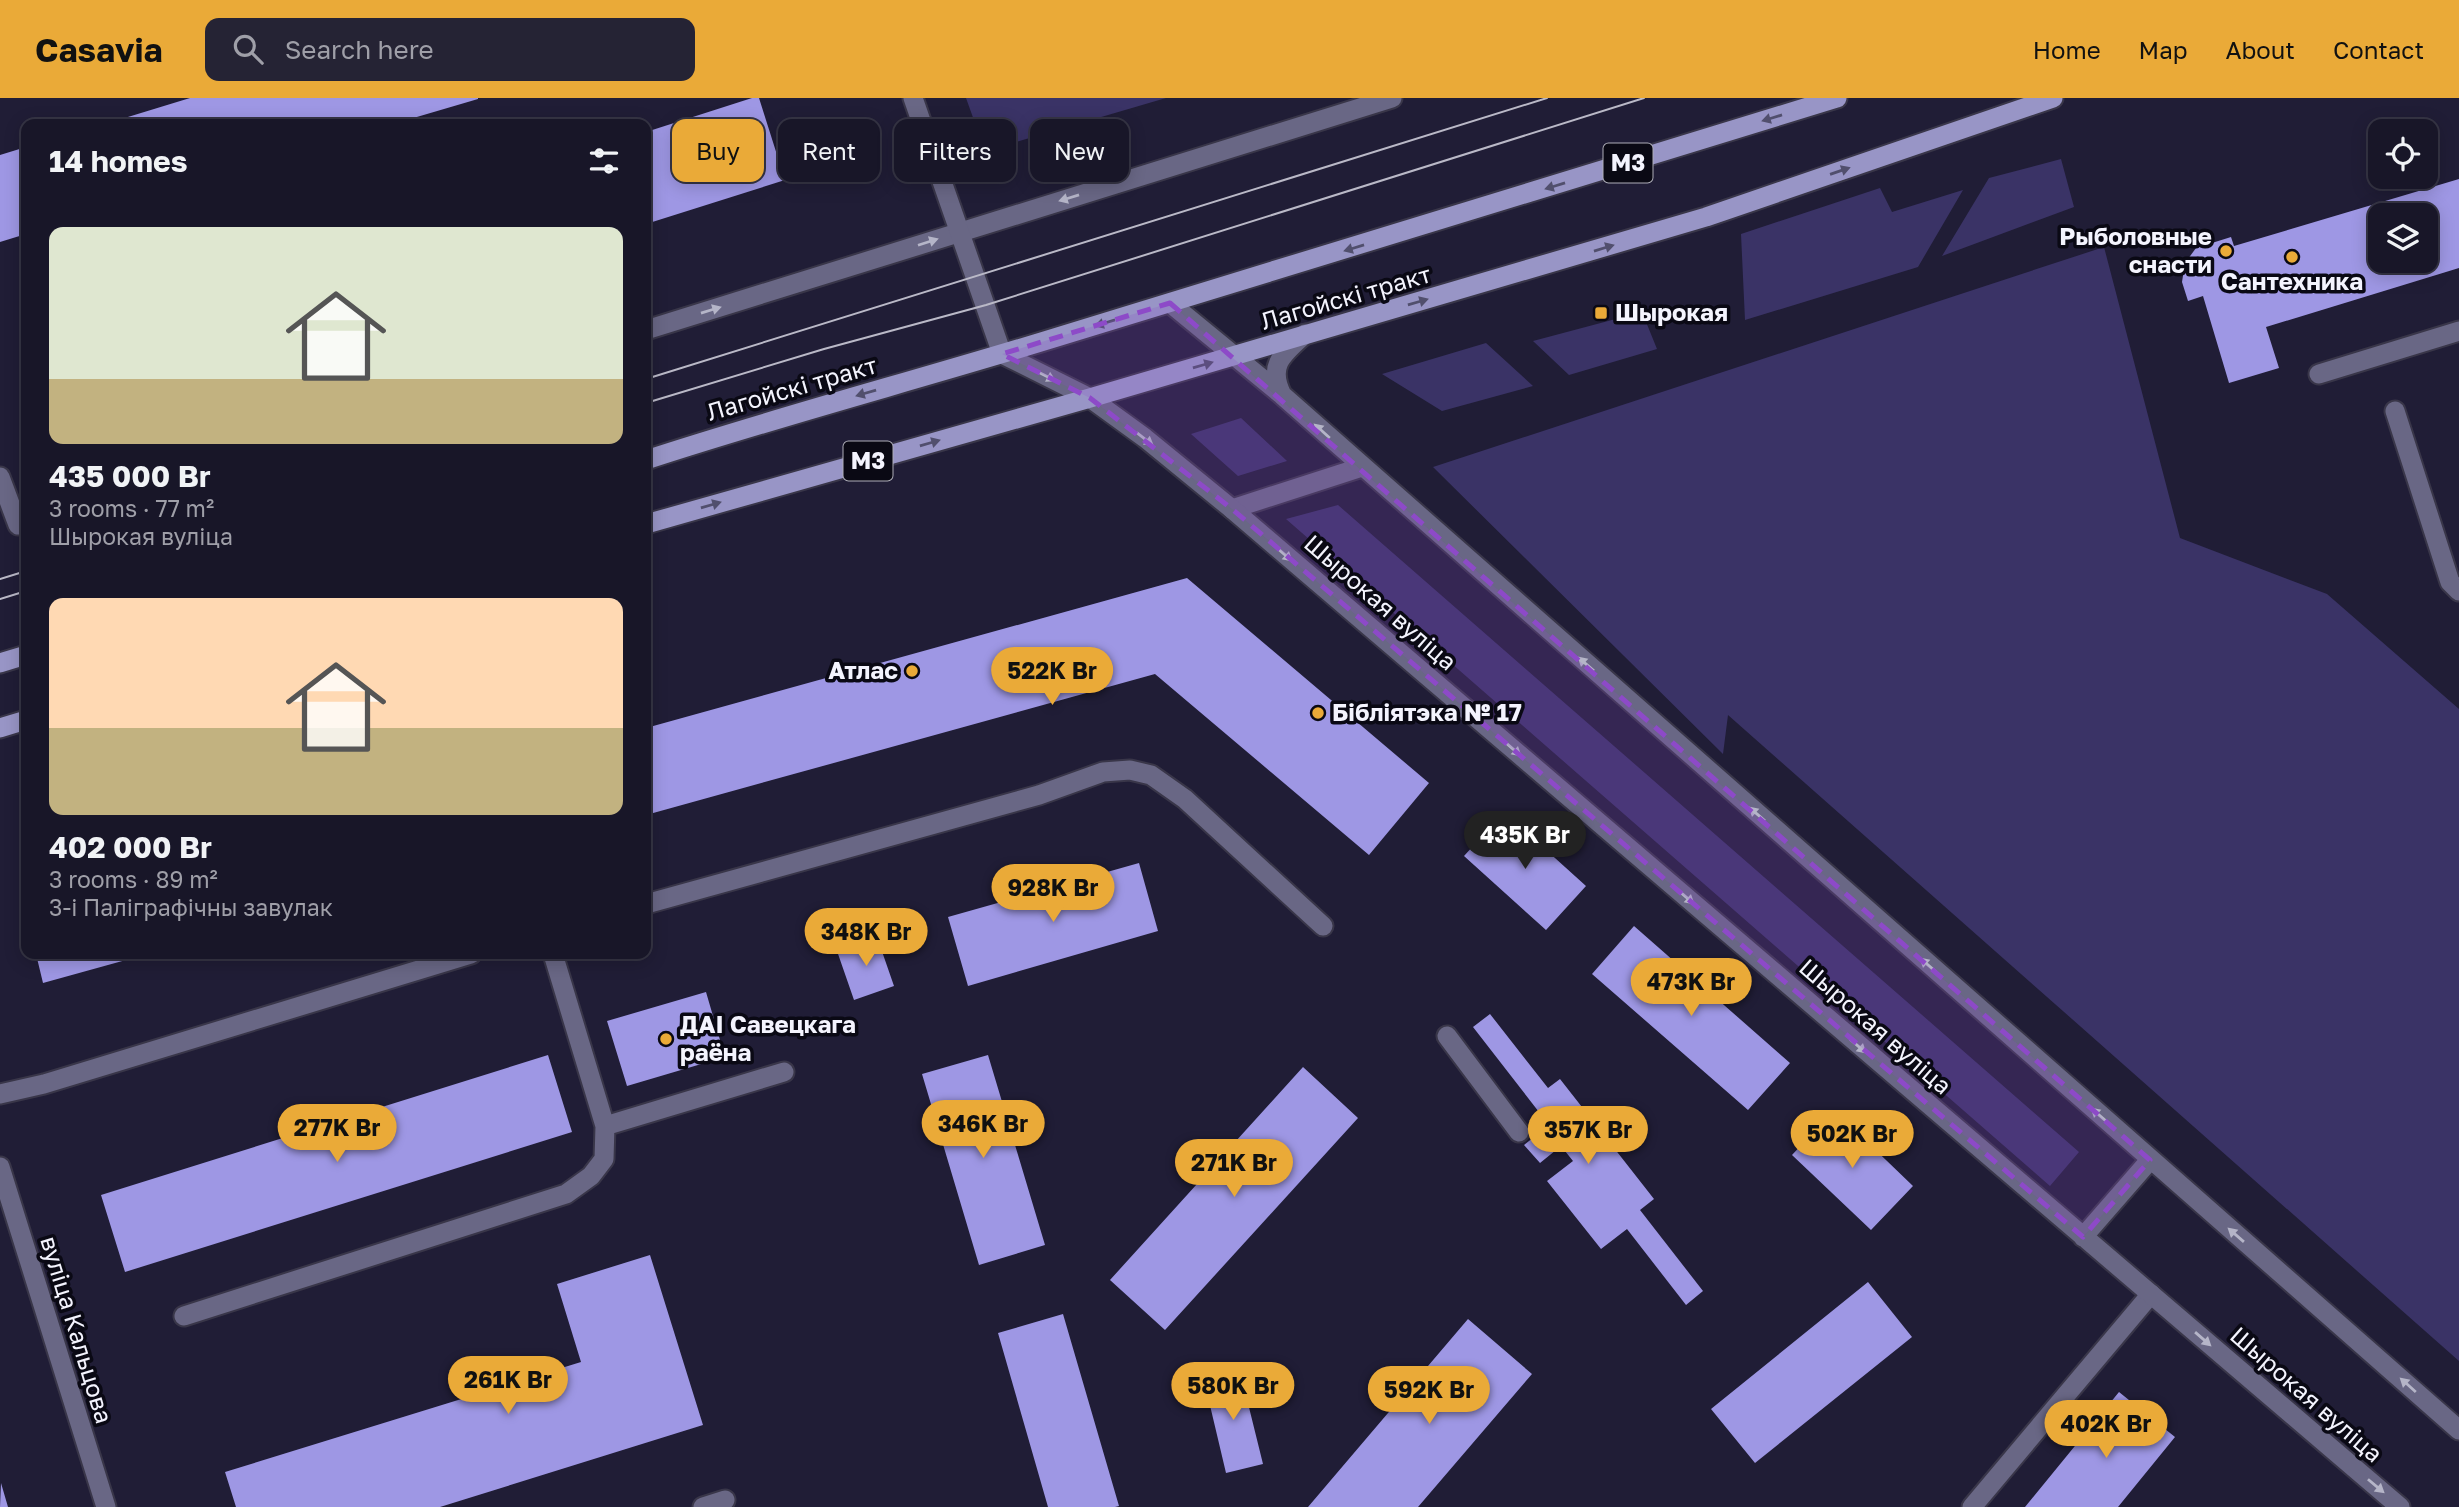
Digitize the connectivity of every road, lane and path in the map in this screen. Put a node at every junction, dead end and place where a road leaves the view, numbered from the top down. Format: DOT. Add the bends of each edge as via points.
graph roads {
  1 [pos="913,98"];
  2 [pos="1392,98"];
  3 [pos="1837,98"];
  4 [pos="2053,98"];
  5 [pos="960,231"];
  6 [pos="1170,303"];
  7 [pos="651,328"];
  8 [pos="2459,331"];
  9 [pos="1305,334"];
  10 [pos="1002,354"];
  11 [pos="1234,356"];
  12 [pos="2319,374"];
  13 [pos="1282,396"];
  14 [pos="1090,398"];
  15 [pos="2395,411"];
  16 [pos="651,458"];
  17 [pos="1362,467"];
  18 [pos="0,477"];
  19 [pos="1232,509"];
  20 [pos="651,523"];
  21 [pos="15,526"];
  22 [pos="2459,591"];
  23 [pos="21,657"];
  24 [pos="0,663"];
  25 [pos="21,722"];
  26 [pos="0,729"];
  27 [pos="651,903"];
  28 [pos="1323,926"];
  29 [pos="455,959"];
  30 [pos="555,959"];
  31 [pos="1447,1036"];
  32 [pos="784,1072"];
  33 [pos="0,1094"];
  34 [pos="605,1126"];
  35 [pos="1519,1132"];
  36 [pos="2150,1160"];
  37 [pos="0,1167"];
  38 [pos="2083,1237"];
  39 [pos="2151,1294"];
  40 [pos="184,1316"];
  41 [pos="2459,1430"];
  42 [pos="725,1500"];
  43 [pos="2398,1506"];
  44 [pos="106,1507"];
  45 [pos="703,1507"];
  46 [pos="1972,1507"];
  1 -- 5 [label="main road"];
  2 -- 5 [label="main road, one-way"];
  3 -- 6 [label="main road, Лагойскі тракт / М3, one-way"];
  9 -- 4 [label="main road, Лагойскі тракт / М3, one-way" via="1706,217"];
  7 -- 5 [label="main road, one-way"];
  5 -- 10 [label="main road"];
  6 -- 10 [label="main road, Лагойскі тракт / М3, one-way"];
  6 -- 11 [label="main road"];
  8 -- 12 [label="main road"];
  9 -- 11 [label="main road, Лагойскі тракт / М3"];
  9 -- 13 [label="main road" via="1276,367 1275,381"];
  10 -- 14 [label="main road, Шырокая вуліца, one-way"];
  10 -- 16 [label="main road, Лагойскі тракт / М3, one-way"];
  11 -- 13 [label="main road"];
  14 -- 11 [label="main road, Лагойскі тракт / М3, one-way"];
  17 -- 13 [label="main road, one-way"];
  14 -- 19 [label="main road, Шырокая вуліца, one-way"];
  20 -- 14 [label="main road, Лагойскі тракт / М3, one-way"];
  15 -- 22 [label="main road" via="2449,582"];
  17 -- 19 [label="main road"];
  36 -- 17 [label="main road, one-way"];
  18 -- 21 [label="main road"];
  19 -- 38 [label="main road, Шырокая вуліца, one-way"];
  23 -- 24 [label="main road"];
  25 -- 26 [label="main road"];
  27 -- 28 [label="main road" via="1039,795 1103,772 1130,770 1152,775 1185,799"];
  29 -- 33 [label="main road"];
  30 -- 34 [label="main road"];
  31 -- 35 [label="main road"];
  32 -- 34 [label="main road"];
  34 -- 40 [label="main road" via="604,1158 591,1176 566,1194"];
  36 -- 38 [label="main road"];
  41 -- 36 [label="main road, one-way"];
  37 -- 44 [label="main road, вуліца Кальцова"];
  38 -- 39 [label="main road, Шырокая вуліца"];
  39 -- 43 [label="main road, Шырокая вуліца, one-way"];
  39 -- 46 [label="main road"];
  42 -- 45 [label="main road"];
}
